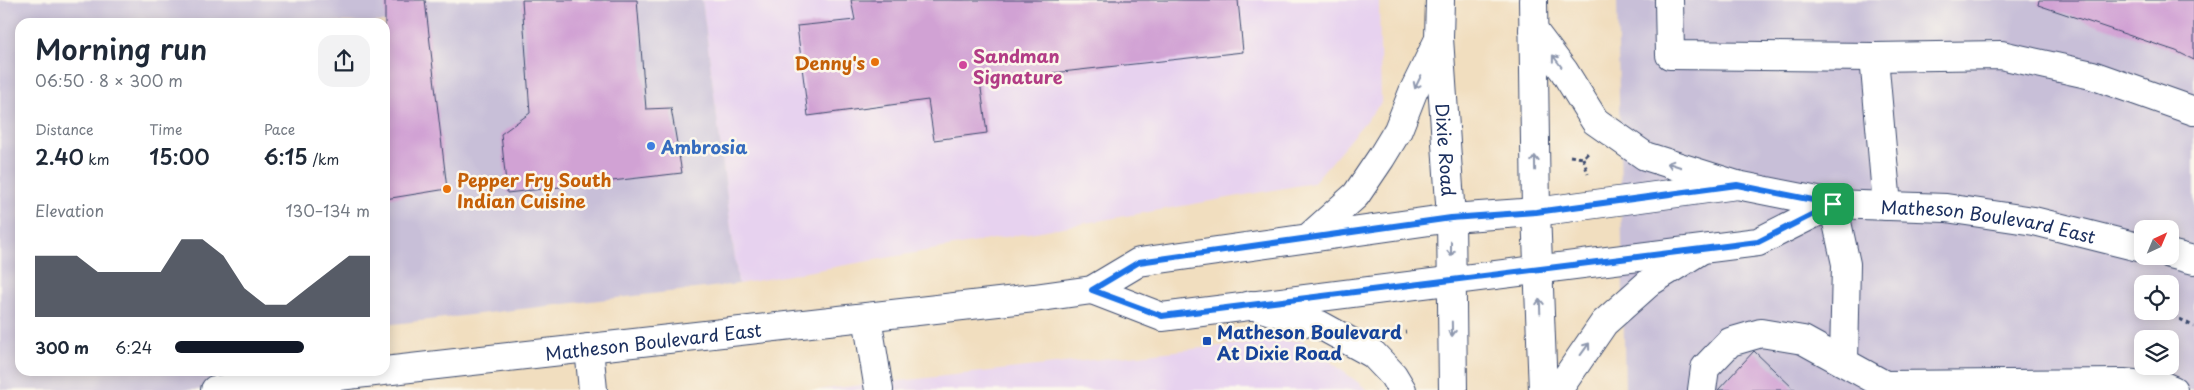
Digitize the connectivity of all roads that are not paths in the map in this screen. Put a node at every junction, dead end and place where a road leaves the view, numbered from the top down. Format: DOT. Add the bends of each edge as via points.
graph roads {
  1 [pos="1440,0"];
  2 [pos="1533,0"];
  3 [pos="1669,0"];
  4 [pos="1533,30"];
  5 [pos="1440,38"];
  6 [pos="1874,57"];
  7 [pos="2194,111"];
  8 [pos="1737,185"];
  9 [pos="1833,204"];
  10 [pos="1887,206"];
  11 [pos="1536,212"];
  12 [pos="1451,218"];
  13 [pos="1308,238"];
  14 [pos="2134,246"];
  15 [pos="1701,250"];
  16 [pos="2179,256"];
  17 [pos="2194,260"];
  18 [pos="1538,271"];
  19 [pos="1451,280"];
  20 [pos="1092,290"];
  21 [pos="1251,305"];
  22 [pos="867,317"];
  23 [pos="590,348"];
  24 [pos="1844,361"];
  25 [pos="390,372"];
  26 [pos="358,376"];
  27 [pos="259,388"];
  28 [pos="215,390"];
  29 [pos="593,390"];
  30 [pos="879,390"];
  31 [pos="1402,390"];
  32 [pos="1452,390"];
  33 [pos="1543,390"];
  34 [pos="1558,390"];
  35 [pos="1702,390"];
  36 [pos="2173,390"];
  1 -- 5 [label="street, Dixie Road"];
  2 -- 4 [label="street"];
  3 -- 6 [label="street" via="1670,55"];
  8 -- 4 [label="street, one-way" via="1645,156 1595,121 1564,71"];
  11 -- 4 [label="street, one-way"];
  5 -- 12 [label="street, Dixie Road"];
  5 -- 13 [label="street, one-way" via="1382,158 1356,195"];
  6 -- 7 [label="street" via="2001,55 2092,75"];
  6 -- 10 [label="street"];
  8 -- 9 [label="street, Matheson Boulevard East"];
  8 -- 11 [label="street, Matheson Boulevard East"];
  9 -- 10 [label="street, Matheson Boulevard East"];
  9 -- 15 [label="street, Matheson Boulevard East" via="1758,242"];
  9 -- 24 [label="street" via="1846,264"];
  10 -- 14 [label="street, Matheson Boulevard East" via="1946,208 2034,221"];
  11 -- 12 [label="street, Matheson Boulevard East"];
  11 -- 18 [label="street"];
  12 -- 13 [label="street, Matheson Boulevard East"];
  12 -- 19 [label="street, Dixie Road, one-way"];
  13 -- 20 [label="street, Matheson Boulevard East" via="1139,262"];
  15 -- 18 [label="street, Matheson Boulevard East"];
  34 -- 15 [label="street, one-way" via="1604,323 1650,282"];
  16 -- 17 [label="street"];
  18 -- 19 [label="street, Matheson Boulevard East"];
  33 -- 18 [label="street, one-way"];
  19 -- 21 [label="street, Matheson Boulevard East"];
  19 -- 32 [label="street, Dixie Road, one-way"];
  20 -- 21 [label="street, Matheson Boulevard East" via="1162,316"];
  20 -- 22 [label="street, Matheson Boulevard East"];
  21 -- 31 [label="street" via="1320,325 1373,354"];
  22 -- 23 [label="street, Matheson Boulevard East"];
  22 -- 30 [label="street"];
  23 -- 25 [label="street, Matheson Boulevard East"];
  23 -- 29 [label="street"];
  24 -- 35 [label="street" via="1803,340 1760,333 1730,342 1705,368"];
  24 -- 36 [label="street" via="1885,385 2124,383 2166,386"];
  26 -- 27 [label="street, Matheson Boulevard East"];
  27 -- 28 [label="street, Matheson Boulevard East"];
}
